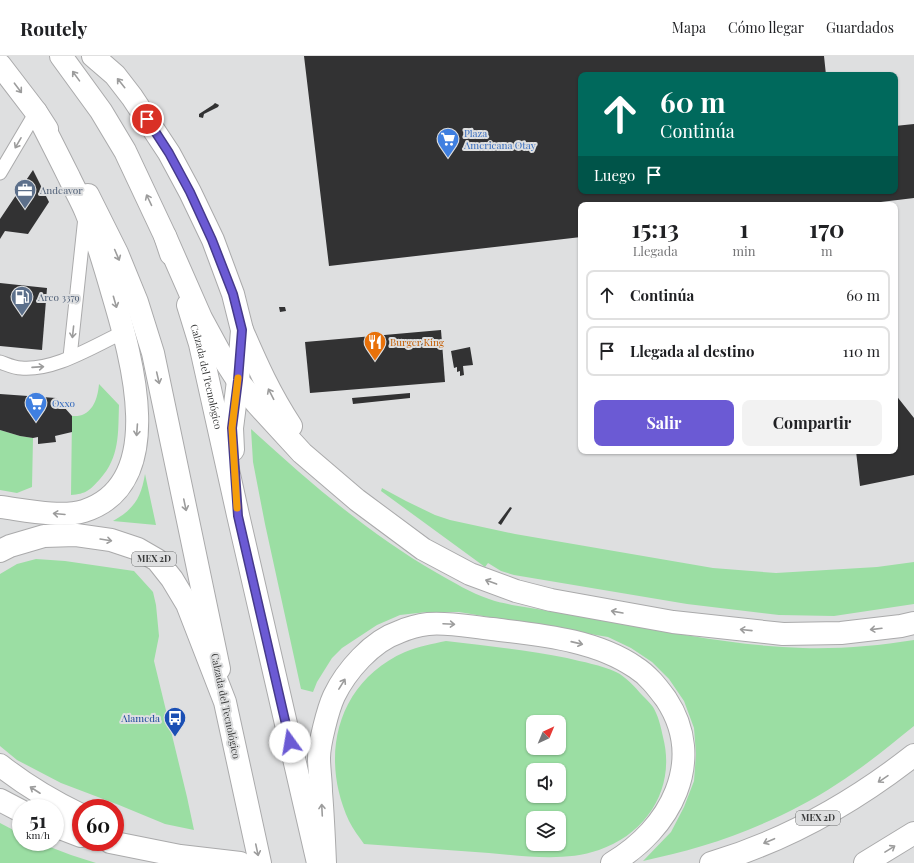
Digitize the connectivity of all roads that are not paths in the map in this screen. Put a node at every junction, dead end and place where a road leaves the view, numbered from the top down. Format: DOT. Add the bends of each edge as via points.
graph roads {
  1 [pos="61,56"];
  2 [pos="93,56"];
  3 [pos="0,65"];
  4 [pos="36,112"];
  5 [pos="0,173"];
  6 [pos="85,210"];
  7 [pos="165,236"];
  8 [pos="242,330"];
  9 [pos="124,332"];
  10 [pos="70,357"];
  11 [pos="0,362"];
  12 [pos="238,380"];
  13 [pos="357,500"];
  14 [pos="0,507"];
  15 [pos="238,516"];
  16 [pos="0,552"];
  17 [pos="914,623"];
  18 [pos="225,702"];
  19 [pos="914,755"];
  20 [pos="238,763"];
  21 [pos="0,765"];
  22 [pos="0,800"];
  23 [pos="12,806"];
  24 [pos="72,810"];
  25 [pos="124,833"];
  26 [pos="914,833"];
  27 [pos="124,845"];
  28 [pos="180,856"];
  29 [pos="240,863"];
  30 [pos="260,863"];
  31 [pos="318,863"];
  32 [pos="325,863"];
  33 [pos="612,863"];
  34 [pos="711,863"];
  35 [pos="864,863"];
  7 -- 1 [label="main road, Calzada del Tecnológico, one-way" via="125,151 101,111"];
  8 -- 2 [label="main road, one-way" via="233,294 212,240 169,153 115,75"];
  3 -- 4 [label="main road, Calzada del Tecnológico, one-way"];
  4 -- 5 [label="lane, one-way"];
  4 -- 6 [label="main road"];
  4 -- 18 [label="main road, Calzada del Tecnológico, one-way" via="91,200 137,302 153,354"];
  6 -- 9 [label="main road, one-way" via="96,236"];
  6 -- 10 [label="lane, one-way"];
  7 -- 12 [label="main road" via="201,318"];
  7 -- 15 [label="main road, Calzada del Tecnológico" via="200,344"];
  8 -- 12 [label="main road"];
  13 -- 8 [label="main road, one-way" via="296,435 273,398"];
  9 -- 10 [label="lane"];
  9 -- 14 [label="main road, one-way" via="138,412 133,456 118,488 107,500 83,512 66,514"];
  11 -- 10 [label="lane, one-way" via="26,368 45,366"];
  12 -- 13 [label="main road" via="302,453"];
  12 -- 15 [label="main road" via="232,428"];
  17 -- 13 [label="main road, one-way" via="841,633 783,634 673,622 551,600 516,591 470,574 423,549"];
  15 -- 31 [label="main road, Calzada del Tecnológico"];
  16 -- 18 [label="main road, MEX 2D, one-way" via="10,546 44,536 76,535 111,540 138,549 157,560 187,604"];
  18 -- 20 [label="main road, Calzada del Tecnológico / MEX 2D"];
  19 -- 34 [label="main road, MEX 2D, one-way" via="855,798 816,819 772,840"];
  20 -- 29 [label="main road"];
  20 -- 30 [label="main road, Calzada del Tecnológico / MEX 2D, one-way"];
  24 -- 21 [label="main road, one-way" via="51,800"];
  22 -- 23 [label="main road"];
  25 -- 28 [label="main road"];
  35 -- 26 [label="main road, one-way"];
  27 -- 28 [label="main road"];
  28 -- 29 [label="main road"];
  32 -- 33 [label="main road, one-way" via="319,756 334,696 356,664 383,639 428,624 562,639 605,650 636,667 651,679 673,710 679,726 683,761 681,778 670,807 661,820 637,846"];
}
